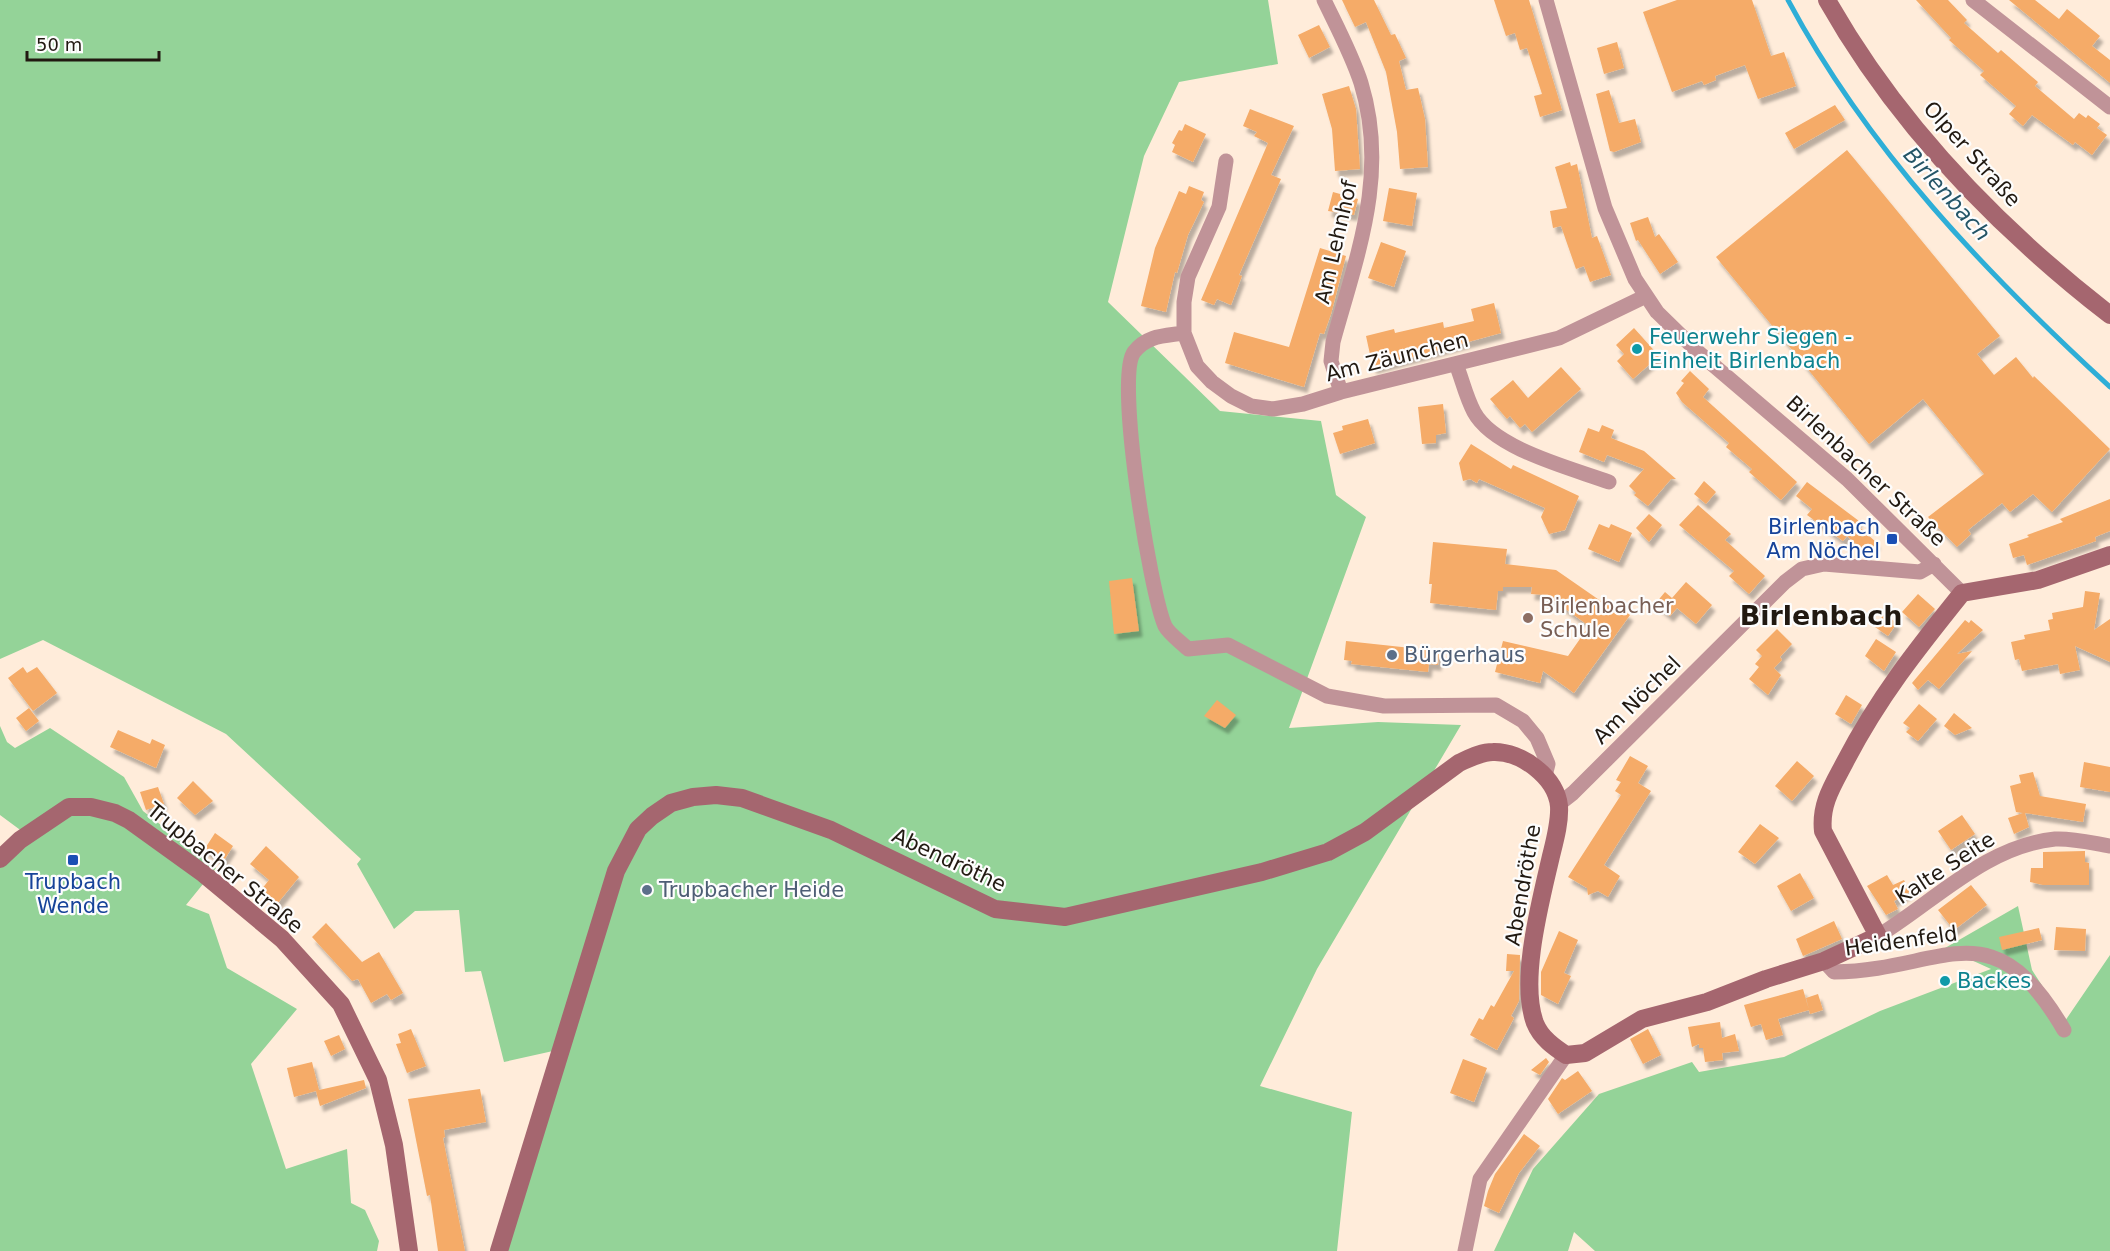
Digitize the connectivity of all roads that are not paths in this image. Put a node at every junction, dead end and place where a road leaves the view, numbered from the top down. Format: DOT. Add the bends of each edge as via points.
graph roads {
  1 [pos="1324,0"];
  2 [pos="1546,0"];
  3 [pos="1827,0"];
  4 [pos="1972,0"];
  5 [pos="2110,107"];
  6 [pos="1226,161"];
  7 [pos="1646,296"];
  8 [pos="2110,315"];
  9 [pos="1184,333"];
  10 [pos="1456,364"];
  11 [pos="1341,392"];
  12 [pos="1609,482"];
  13 [pos="2110,555"];
  14 [pos="1934,564"];
  15 [pos="1962,593"];
  16 [pos="1545,776"];
  17 [pos="1559,804"];
  18 [pos="2110,846"];
  19 [pos="0,859"];
  20 [pos="1878,936"];
  21 [pos="1824,961"];
  22 [pos="2064,1030"];
  23 [pos="1566,1055"];
  24 [pos="409,1251"];
  25 [pos="499,1251"];
  26 [pos="1465,1251"];
  1 -- 11 [label="street, Am Lehnhof" via="1361,82 1370,117 1372,148 1370,205 1333,342 1331,361"];
  2 -- 7 [label="street, Birlenbacher Straße" via="1605,208"];
  3 -- 8 [label="street, Olper Straße" via="1894,101 1953,174 2018,237"];
  4 -- 5 [label="street"];
  6 -- 9 [label="street, Am Zäunchen" via="1219,207 1188,277"];
  7 -- 10 [label="street, Am Zäunchen" via="1559,338"];
  7 -- 14 [label="street, Birlenbacher Straße" via="1672,328 1847,479"];
  9 -- 11 [label="street, Am Zäunchen" via="1197,366 1231,396 1251,406 1273,409"];
  9 -- 16 [label="street" via="1148,338 1128,364 1131,440 1141,519 1166,627 1188,649 1228,645 1327,696 1384,706 1496,705 1523,721 1537,738 1548,764"];
  10 -- 11 [label="street, Am Zäunchen"];
  10 -- 12 [label="street" via="1474,413 1492,433 1515,446"];
  13 -- 15 [label="street" via="2038,580"];
  14 -- 15 [label="street, Birlenbacher Straße"];
  14 -- 17 [label="street, Am Nöchel" via="1920,572 1824,564 1802,568"];
  15 -- 20 [label="street" via="1894,678 1823,804 1823,831"];
  16 -- 17 [label="street, Abendröthe"];
  16 -- 25 [label="street, Abendröthe" via="1509,754 1475,755 1365,832 1329,852 1181,892 1065,917 995,909 831,830 742,798 716,795 671,803 638,829 616,871"];
  17 -- 23 [label="street, Abendröthe" via="1536,929 1531,1001 1535,1024 1548,1043"];
  18 -- 20 [label="street, Kalte Seite" via="2057,839 2005,853 1976,868"];
  19 -- 24 [label="street, Trupbacher Straße" via="20,840 69,807 115,813 204,874 282,939 341,1004 378,1080 394,1145"];
  20 -- 21 [label="street"];
  21 -- 22 [label="street, Heidenfeld" via="1834,972 1856,972 1966,951 1995,957 2027,976"];
  21 -- 23 [label="street" via="1707,1002 1642,1019 1585,1053"];
  23 -- 26 [label="street" via="1480,1179"];
}
